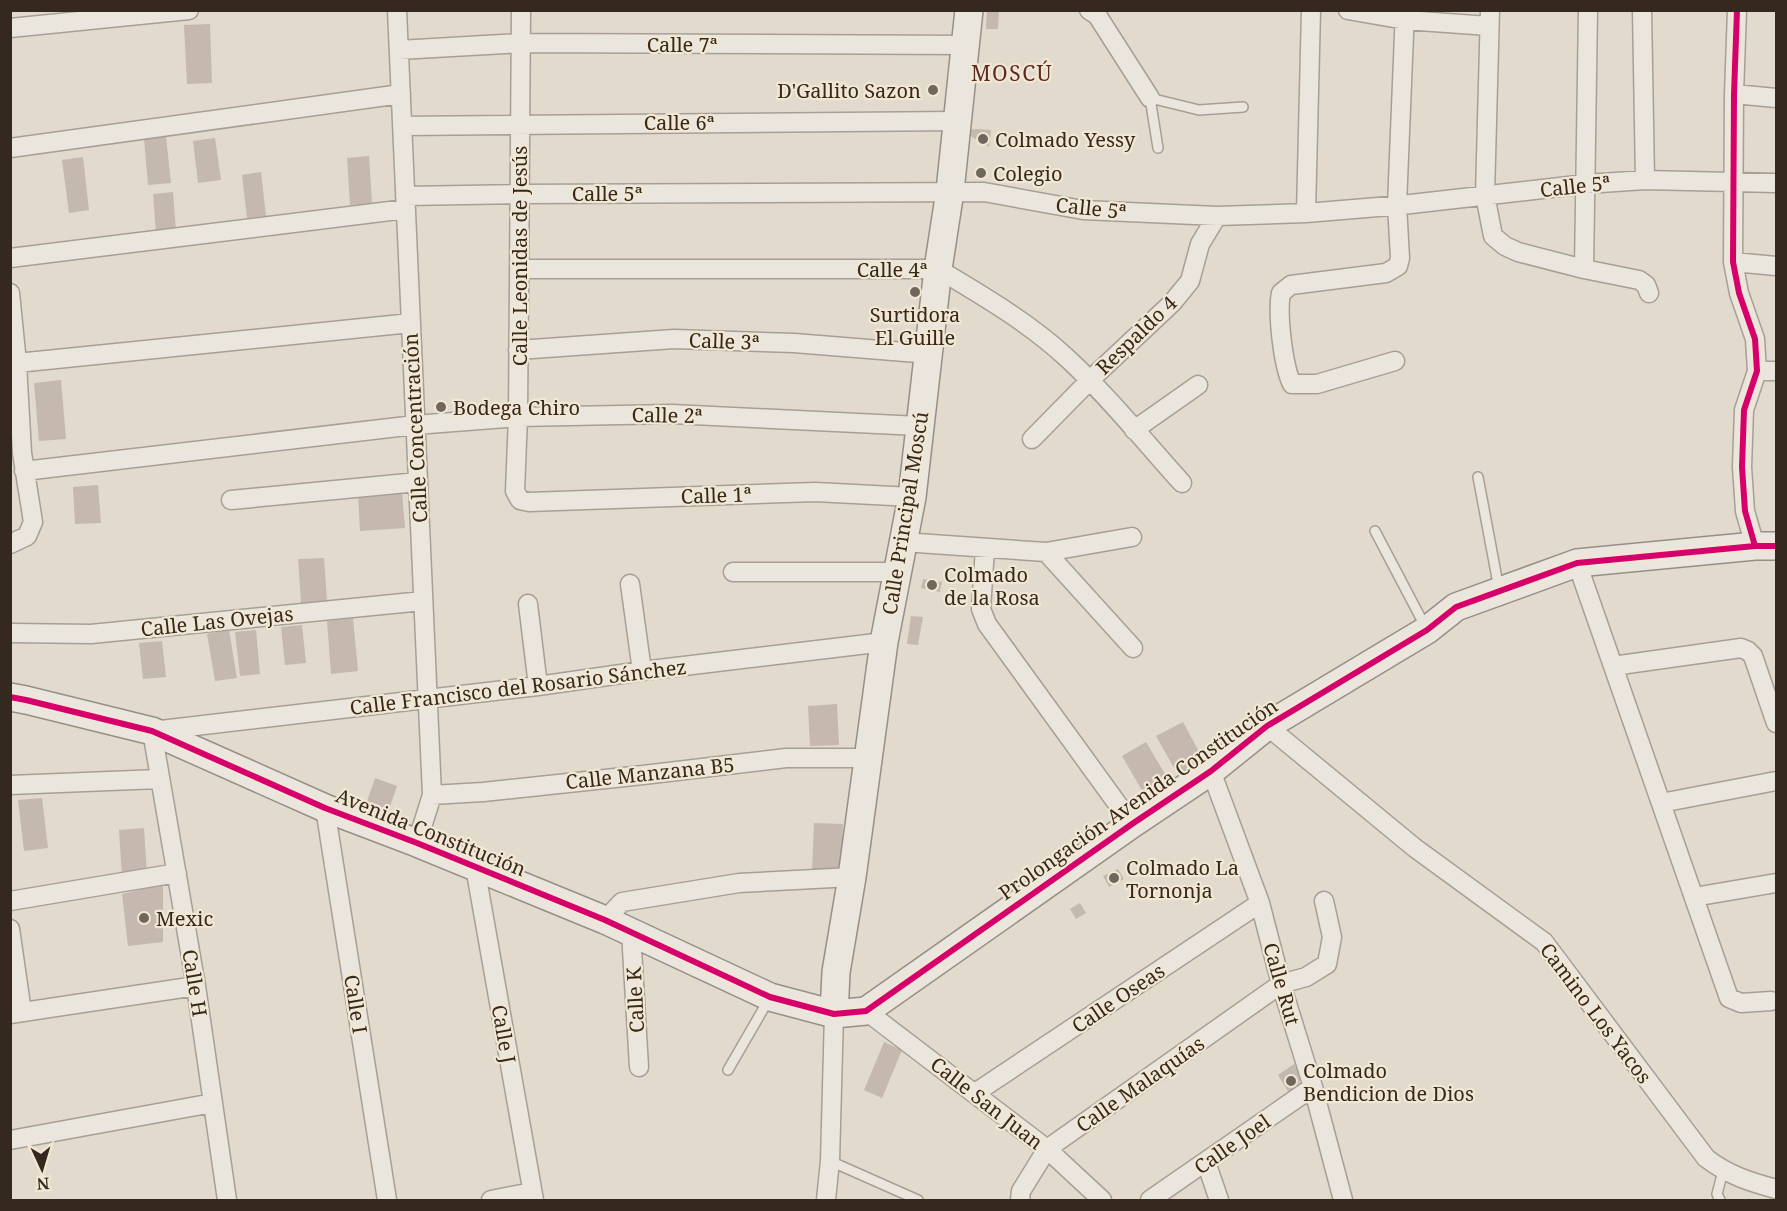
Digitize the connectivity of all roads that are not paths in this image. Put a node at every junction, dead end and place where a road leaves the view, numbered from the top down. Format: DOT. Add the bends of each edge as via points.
graph roads {
  1 [pos="189,10"];
  2 [pos="397,10"];
  3 [pos="521,10"];
  4 [pos="969,10"];
  5 [pos="1089,10"];
  6 [pos="1311,10"];
  7 [pos="1348,10"];
  8 [pos="1588,10"];
  9 [pos="1642,10"];
  10 [pos="1737,10"];
  11 [pos="1405,15"];
  12 [pos="1490,18"];
  13 [pos="10,28"];
  14 [pos="521,43"];
  15 [pos="966,45"];
  16 [pos="399,50"];
  17 [pos="401,94"];
  18 [pos="1734,94"];
  19 [pos="1150,98"];
  20 [pos="1776,98"];
  21 [pos="1243,107"];
  22 [pos="956,121"];
  23 [pos="520,123"];
  24 [pos="402,126"];
  25 [pos="10,148"];
  26 [pos="1158,148"];
  27 [pos="1645,180"];
  28 [pos="1733,180"];
  29 [pos="1776,183"];
  30 [pos="1586,184"];
  31 [pos="950,191"];
  32 [pos="520,194"];
  33 [pos="1485,195"];
  34 [pos="405,203"];
  35 [pos="1397,205"];
  36 [pos="1306,213"];
  37 [pos="1217,216"];
  38 [pos="10,258"];
  39 [pos="1733,262"];
  40 [pos="1776,266"];
  41 [pos="519,268"];
  42 [pos="938,268"];
  43 [pos="1584,269"];
  44 [pos="10,292"];
  45 [pos="1648,293"];
  46 [pos="411,323"];
  47 [pos="13,337"];
  48 [pos="518,350"];
  49 [pos="930,354"];
  50 [pos="1395,361"];
  51 [pos="17,363"];
  52 [pos="1757,371"];
  53 [pos="1776,371"];
  54 [pos="1090,380"];
  55 [pos="1198,385"];
  56 [pos="518,417"];
  57 [pos="415,425"];
  58 [pos="919,426"];
  59 [pos="1134,430"];
  60 [pos="1032,439"];
  61 [pos="19,460"];
  62 [pos="1478,477"];
  63 [pos="418,482"];
  64 [pos="1182,483"];
  65 [pos="912,497"];
  66 [pos="231,500"];
  67 [pos="520,500"];
  68 [pos="1375,531"];
  69 [pos="1132,537"];
  70 [pos="903,542"];
  71 [pos="10,544"];
  72 [pos="1766,546"];
  73 [pos="985,548"];
  74 [pos="1046,552"];
  75 [pos="1577,563"];
  76 [pos="733,572"];
  77 [pos="898,572"];
  78 [pos="630,584"];
  79 [pos="1500,591"];
  80 [pos="423,601"];
  81 [pos="528,604"];
  82 [pos="1427,630"];
  83 [pos="10,633"];
  84 [pos="885,642"];
  85 [pos="1133,648"];
  86 [pos="1613,666"];
  87 [pos="642,671"];
  88 [pos="538,686"];
  89 [pos="10,697"];
  90 [pos="427,698"];
  91 [pos="1776,723"];
  92 [pos="1267,726"];
  93 [pos="152,731"];
  94 [pos="868,758"];
  95 [pos="1211,771"];
  96 [pos="159,779"];
  97 [pos="1776,781"];
  98 [pos="10,785"];
  99 [pos="432,795"];
  100 [pos="1661,803"];
  101 [pos="325,808"];
  102 [pos="1132,824"];
  103 [pos="417,843"];
  104 [pos="475,867"];
  105 [pos="177,873"];
  106 [pos="852,877"];
  107 [pos="1776,883"];
  108 [pos="1694,897"];
  109 [pos="10,901"];
  110 [pos="1324,901"];
  111 [pos="1260,903"];
  112 [pos="605,920"];
  113 [pos="10,929"];
  114 [pos="631,932"];
  115 [pos="1281,984"];
  116 [pos="196,986"];
  117 [pos="770,997"];
  118 [pos="1771,1001"];
  119 [pos="866,1011"];
  120 [pos="16,1013"];
  121 [pos="834,1014"];
  122 [pos="639,1067"];
  123 [pos="728,1070"];
  124 [pos="1314,1087"];
  125 [pos="975,1093"];
  126 [pos="213,1103"];
  127 [pos="10,1140"];
  128 [pos="1047,1149"];
  129 [pos="830,1161"];
  130 [pos="1206,1162"];
  131 [pos="1723,1171"];
  132 [pos="1776,1189"];
  133 [pos="533,1196"];
  134 [pos="227,1200"];
  135 [pos="387,1200"];
  136 [pos="491,1200"];
  137 [pos="826,1200"];
  138 [pos="918,1200"];
  139 [pos="1020,1200"];
  140 [pos="1102,1200"];
  141 [pos="1150,1200"];
  142 [pos="1219,1200"];
  143 [pos="1343,1200"];
  144 [pos="1720,1200"];
  1 -- 13 [label="street"];
  2 -- 16 [label="street, Calle Concentración"];
  3 -- 14 [label="street, Calle Leonidas de Jesús"];
  4 -- 15 [label="street, Calle Principal Moscú"];
  5 -- 19 [label="street" via="1097,15"];
  6 -- 36 [label="street"];
  7 -- 11 [label="street"];
  8 -- 30 [label="street"];
  9 -- 27 [label="street"];
  10 -- 18 [label="street"];
  11 -- 12 [label="street"];
  11 -- 35 [label="street"];
  12 -- 33 [label="street"];
  14 -- 15 [label="street, Calle 7ª"];
  14 -- 16 [label="street, Calle 7ª"];
  14 -- 23 [label="street, Calle Leonidas de Jesús"];
  15 -- 22 [label="street, Calle Principal Moscú"];
  16 -- 17 [label="street, Calle Concentración"];
  17 -- 24 [label="street, Calle Concentración"];
  17 -- 25 [label="street"];
  18 -- 20 [label="street"];
  18 -- 28 [label="street"];
  19 -- 21 [label="lane" via="1199,110"];
  19 -- 26 [label="lane"];
  22 -- 23 [label="street, Calle 6ª"];
  22 -- 31 [label="street, Calle Principal Moscú"];
  23 -- 24 [label="street, Calle 6ª"];
  23 -- 32 [label="street, Calle Leonidas de Jesús"];
  24 -- 34 [label="street, Calle Concentración"];
  27 -- 28 [label="street, Calle 5ª"];
  27 -- 30 [label="street, Calle 5ª"];
  28 -- 29 [label="street, Calle 5ª"];
  28 -- 39 [label="street"];
  30 -- 33 [label="street, Calle 5ª"];
  30 -- 43 [label="street"];
  31 -- 32 [label="street, Calle 5ª"];
  31 -- 37 [label="street, Calle 5ª" via="984,192 1083,210"];
  31 -- 42 [label="street, Calle Principal Moscú"];
  32 -- 34 [label="street, Calle 5ª"];
  32 -- 41 [label="street, Calle Leonidas de Jesús"];
  33 -- 35 [label="street, Calle 5ª"];
  33 -- 43 [label="street" via="1493,236 1505,246"];
  34 -- 38 [label="street, Calle 5ª"];
  34 -- 46 [label="street, Calle Concentración"];
  35 -- 36 [label="street, Calle 5ª"];
  35 -- 50 [label="street" via="1398,266 1386,273 1291,285 1281,293 1279,305 1286,373 1292,384 1317,384"];
  36 -- 37 [label="street, Calle 5ª"];
  37 -- 54 [label="street, Respaldo 4" via="1200,244 1190,281"];
  39 -- 40 [label="street"];
  39 -- 52 [label="street" via="1755,339"];
  41 -- 42 [label="street, Calle 4ª"];
  41 -- 48 [label="street, Calle Leonidas de Jesús"];
  42 -- 49 [label="street, Calle Principal Moscú"];
  42 -- 54 [label="street, Calle 4ª" via="1033,330"];
  43 -- 45 [label="street" via="1639,280"];
  44 -- 47 [label="street"];
  46 -- 51 [label="street"];
  46 -- 57 [label="street, Calle Concentración"];
  47 -- 51 [label="street"];
  48 -- 49 [label="street, Calle 3ª" via="674,339 794,343"];
  48 -- 56 [label="street, Calle Leonidas de Jesús"];
  49 -- 58 [label="street, Calle Principal Moscú"];
  51 -- 61 [label="street"];
  52 -- 53 [label="street"];
  52 -- 72 [label="street" via="1744,411 1742,467 1745,511"];
  54 -- 59 [label="street, Calle 4ª"];
  54 -- 60 [label="street, Respaldo 4"];
  55 -- 59 [label="street"];
  56 -- 57 [label="street, Calle 2ª"];
  56 -- 58 [label="street, Calle 2ª" via="672,414"];
  56 -- 67 [label="street, Calle Leonidas de Jesús" via="515,491"];
  57 -- 61 [label="street, Calle 2ª"];
  57 -- 63 [label="street, Calle Concentración"];
  58 -- 65 [label="street, Calle Principal Moscú"];
  59 -- 64 [label="street, Calle 4ª"];
  61 -- 71 [label="street" via="33,522 27,536"];
  62 -- 79 [label="lane"];
  63 -- 66 [label="street"];
  63 -- 80 [label="street, Calle Concentración"];
  65 -- 67 [label="street, Calle 1ª" via="816,492"];
  65 -- 70 [label="street, Calle Principal Moscú"];
  68 -- 82 [label="lane"];
  69 -- 74 [label="street"];
  70 -- 73 [label="street"];
  70 -- 77 [label="street, Calle Principal Moscú"];
  72 -- 75 [label="street, Prolongación Avenida Constitución"];
  73 -- 74 [label="street"];
  73 -- 102 [label="street" via="981,609 987,624"];
  74 -- 85 [label="street"];
  75 -- 79 [label="street, Prolongación Avenida Constitución"];
  75 -- 86 [label="street"];
  76 -- 77 [label="street"];
  77 -- 84 [label="street, Calle Principal Moscú"];
  78 -- 87 [label="street"];
  79 -- 82 [label="street, Prolongación Avenida Constitución" via="1456,607"];
  80 -- 83 [label="street, Calle Las Ovejas" via="91,634"];
  80 -- 90 [label="street, Calle Concentración"];
  81 -- 88 [label="street"];
  82 -- 92 [label="street, Prolongación Avenida Constitución"];
  84 -- 87 [label="street, Calle Francisco del Rosario Sánchez"];
  84 -- 94 [label="street, Calle Principal Moscú"];
  86 -- 91 [label="street" via="1741,648 1753,656"];
  86 -- 100 [label="street"];
  87 -- 88 [label="street, Calle Francisco del Rosario Sánchez"];
  88 -- 90 [label="street, Calle Francisco del Rosario Sánchez"];
  89 -- 93 [label="street, Avenida Constitución"];
  90 -- 93 [label="street, Calle Francisco del Rosario Sánchez"];
  90 -- 99 [label="street, Calle Concentración"];
  92 -- 95 [label="street, Prolongación Avenida Constitución"];
  92 -- 131 [label="street, Camino Los Yacos" via="1415,848 1544,942 1706,1158"];
  93 -- 96 [label="street, Calle H"];
  93 -- 101 [label="street, Avenida Constitución"];
  94 -- 99 [label="street, Calle Manzana B5" via="786,758"];
  94 -- 106 [label="street, Calle Principal Moscú"];
  95 -- 102 [label="street, Prolongación Avenida Constitución"];
  95 -- 111 [label="street, Calle Rut"];
  96 -- 98 [label="street"];
  96 -- 105 [label="street, Calle H"];
  97 -- 100 [label="street"];
  99 -- 103 [label="street, Calle Concentración"];
  100 -- 108 [label="street"];
  101 -- 103 [label="street, Avenida Constitución"];
  101 -- 135 [label="street, Calle I"];
  102 -- 119 [label="street, Prolongación Avenida Constitución"];
  103 -- 104 [label="street, Avenida Constitución"];
  104 -- 112 [label="street, Avenida Constitución"];
  104 -- 133 [label="street, Calle J"];
  105 -- 109 [label="street"];
  105 -- 116 [label="street, Calle H"];
  106 -- 112 [label="street" via="739,883 622,902"];
  106 -- 121 [label="street, Calle Principal Moscú" via="836,972"];
  107 -- 108 [label="street"];
  108 -- 118 [label="street" via="1729,998 1741,1004"];
  110 -- 115 [label="street, Calle Malaquías" via="1332,938 1327,964 1306,977"];
  111 -- 115 [label="street, Calle Rut"];
  111 -- 125 [label="street, Calle Oseas"];
  112 -- 114 [label="street, Avenida Constitución"];
  113 -- 120 [label="street"];
  114 -- 117 [label="street, Avenida Constitución"];
  114 -- 122 [label="street, Calle K"];
  115 -- 124 [label="street, Calle Rut"];
  115 -- 128 [label="street, Calle Malaquías"];
  116 -- 120 [label="street"];
  116 -- 126 [label="street, Calle H"];
  117 -- 121 [label="street, Avenida Constitución"];
  117 -- 123 [label="lane"];
  119 -- 121 [label="street, Prolongación Avenida Constitución"];
  119 -- 125 [label="street, Calle San Juan"];
  121 -- 129 [label="street"];
  124 -- 130 [label="street, Calle Joel"];
  124 -- 143 [label="street, Calle Rut"];
  125 -- 128 [label="street, Calle San Juan"];
  126 -- 127 [label="street"];
  126 -- 134 [label="street, Calle H"];
  128 -- 139 [label="street, Calle Malaquías" via="1021,1191"];
  128 -- 140 [label="street, Calle San Juan"];
  129 -- 137 [label="street"];
  129 -- 138 [label="lane"];
  130 -- 141 [label="street, Calle Joel"];
  130 -- 142 [label="street"];
  131 -- 132 [label="street, Camino Los Yacos"];
  131 -- 144 [label="lane" via="1717,1194"];
  133 -- 136 [label="street"];
}
